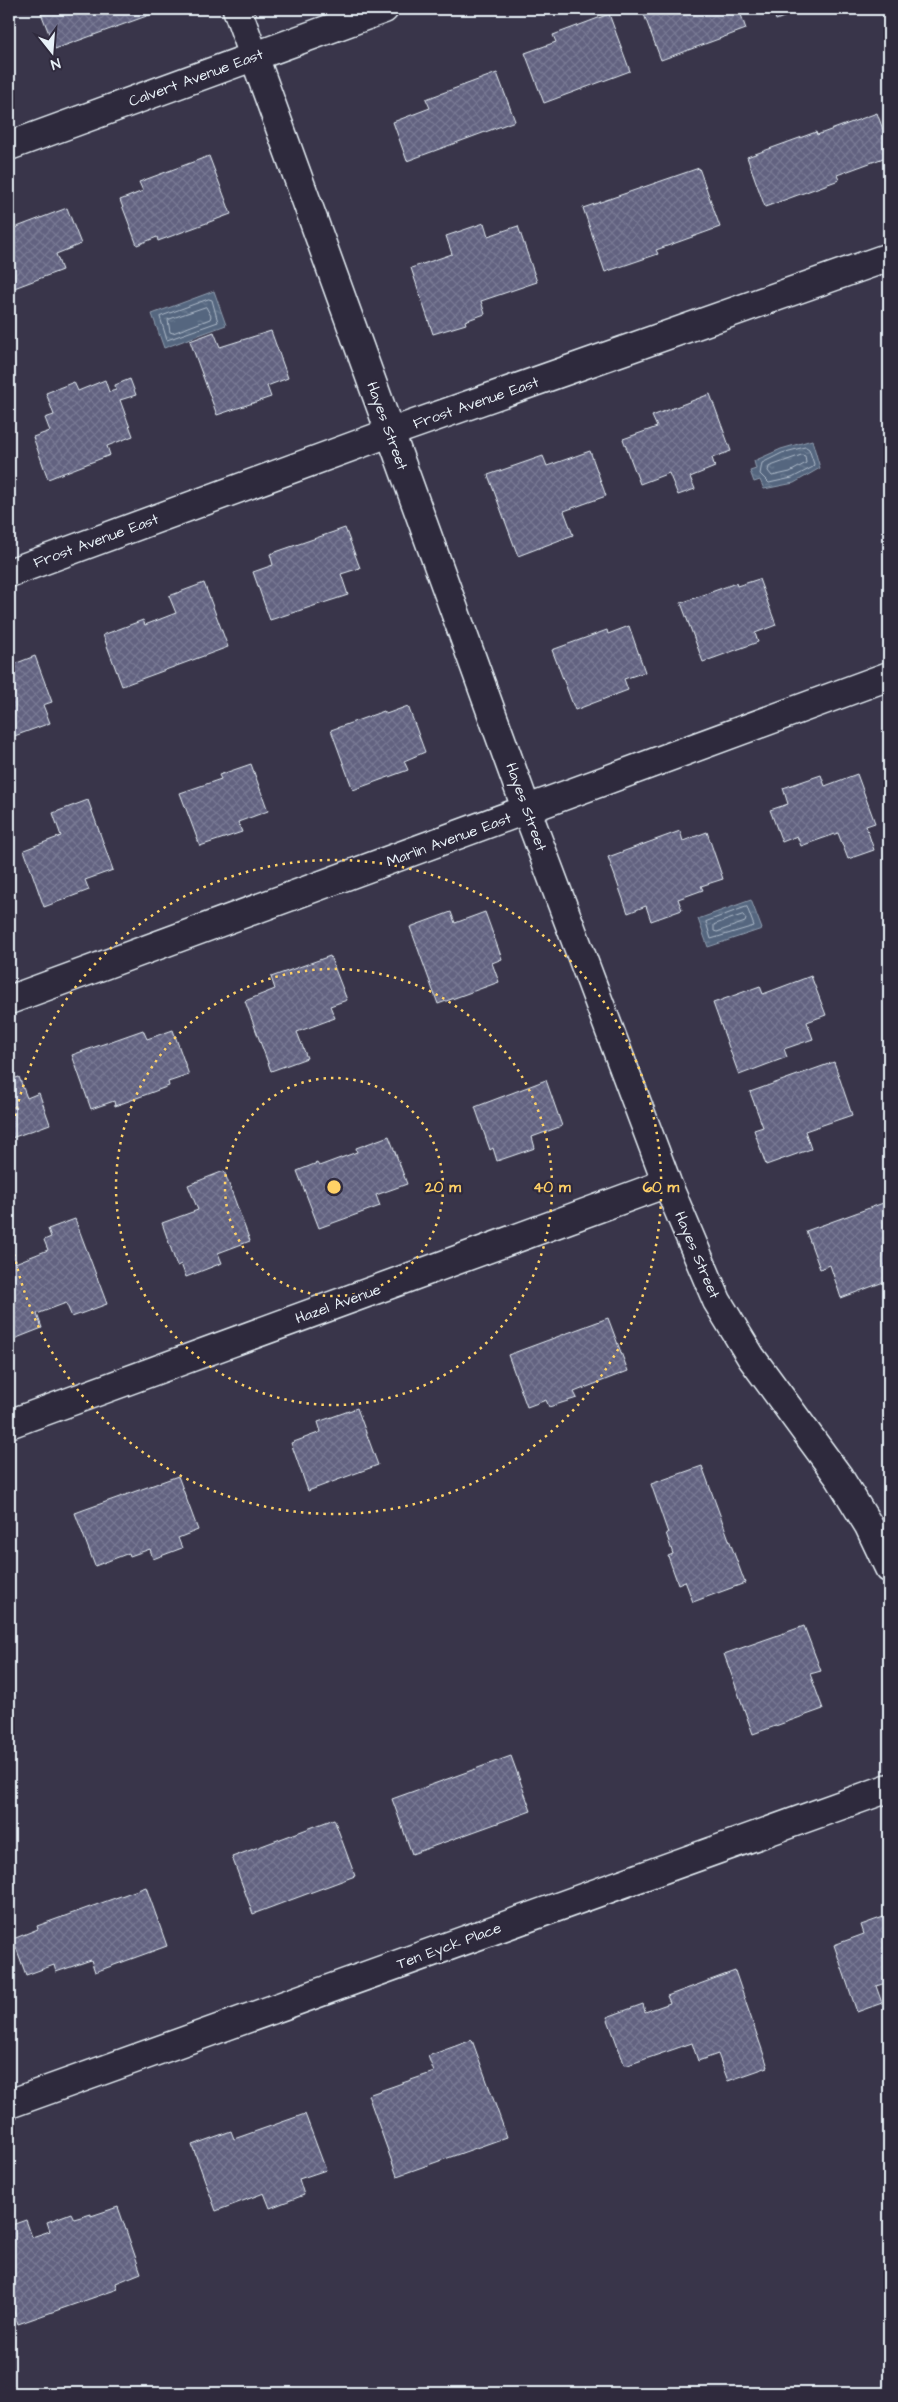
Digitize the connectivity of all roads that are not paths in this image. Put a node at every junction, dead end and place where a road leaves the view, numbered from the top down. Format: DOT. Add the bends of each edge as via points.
graph roads {
  1 [pos="237,9"];
  2 [pos="384,9"];
  3 [pos="255,56"];
  4 [pos="9,146"];
  5 [pos="889,258"];
  6 [pos="389,433"];
  7 [pos="9,574"];
  8 [pos="889,676"];
  9 [pos="527,811"];
  10 [pos="9,1000"];
  11 [pos="667,1183"];
  12 [pos="9,1424"];
  13 [pos="889,1568"];
  14 [pos="889,1788"];
  15 [pos="9,2104"];
  1 -- 3 [label="street, Hayes Street"];
  2 -- 3 [label="street, Calvert Avenue East"];
  3 -- 4 [label="street, Calvert Avenue East"];
  3 -- 6 [label="street, Hayes Street"];
  5 -- 6 [label="street, Frost Avenue East"];
  6 -- 7 [label="street, Frost Avenue East"];
  6 -- 9 [label="street, Hayes Street"];
  8 -- 9 [label="street, Marlin Avenue East"];
  9 -- 10 [label="street, Marlin Avenue East"];
  9 -- 11 [label="street, Hayes Street"];
  11 -- 12 [label="street, Hazel Avenue"];
  11 -- 13 [label="street, Hayes Street" via="717,1302 751,1358 839,1477 869,1526"];
  14 -- 15 [label="street, Ten Eyck Place"];
}
